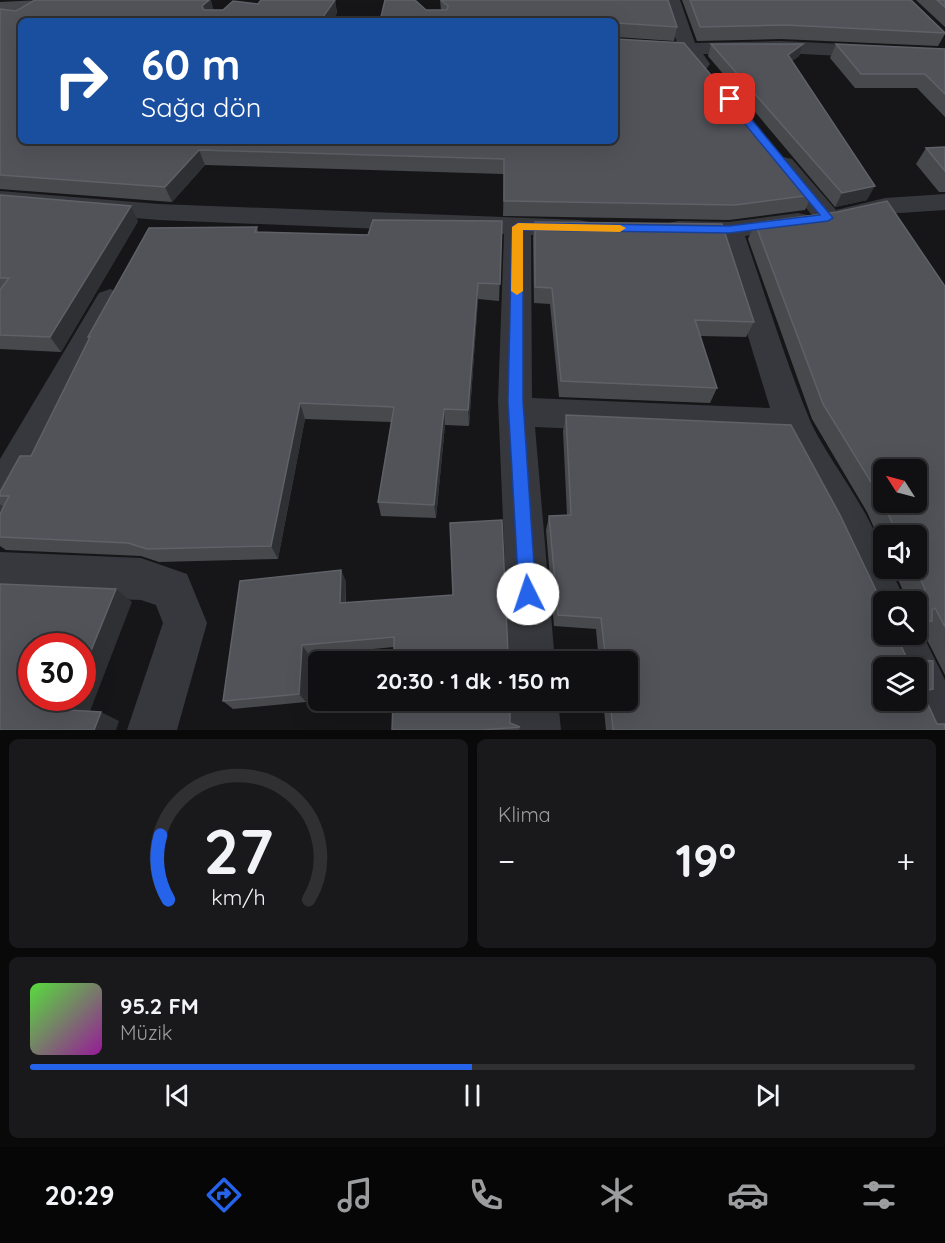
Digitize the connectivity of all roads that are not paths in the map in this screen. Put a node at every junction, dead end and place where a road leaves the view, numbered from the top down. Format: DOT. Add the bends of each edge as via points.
graph roads {
  1 [pos="154,0"];
  2 [pos="672,0"];
  3 [pos="0,7"];
  4 [pos="618,45"];
  5 [pos="687,49"];
  6 [pos="945,55"];
  7 [pos="717,84"];
  8 [pos="769,147"];
  9 [pos="0,199"];
  10 [pos="945,202"];
  11 [pos="885,206"];
  12 [pos="159,212"];
  13 [pos="828,218"];
  14 [pos="518,227"];
  15 [pos="600,228"];
  16 [pos="659,229"];
  17 [pos="729,230"];
  18 [pos="905,235"];
  19 [pos="141,243"];
  20 [pos="124,275"];
  21 [pos="516,412"];
  22 [pos="793,424"];
  23 [pos="0,494"];
  24 [pos="0,573"];
  25 [pos="879,591"];
  26 [pos="531,651"];
  27 [pos="927,693"];
  28 [pos="535,711"];
  29 [pos="152,730"];
  30 [pos="536,730"];
  31 [pos="944,730"];
  1 -- 3 [label="main road"];
  2 -- 5 [label="street"];
  4 -- 5 [label="street"];
  5 -- 6 [label="street" via="781,47"];
  5 -- 7 [label="street"];
  8 -- 13 [label="street"];
  9 -- 12 [label="street"];
  10 -- 11 [label="street"];
  11 -- 13 [label="street"];
  11 -- 18 [label="street"];
  12 -- 14 [label="street"];
  12 -- 19 [label="street"];
  13 -- 17 [label="street"];
  14 -- 15 [label="street"];
  14 -- 21 [label="street"];
  16 -- 17 [label="street"];
  17 -- 22 [label="street"];
  20 -- 23 [label="street"];
  21 -- 22 [label="street"];
  21 -- 26 [label="street"];
  22 -- 25 [label="street" via="844,516"];
  24 -- 29 [label="street" via="141,579 172,589 185,624"];
  27 -- 31 [label="street"];
  28 -- 30 [label="street"];
}
